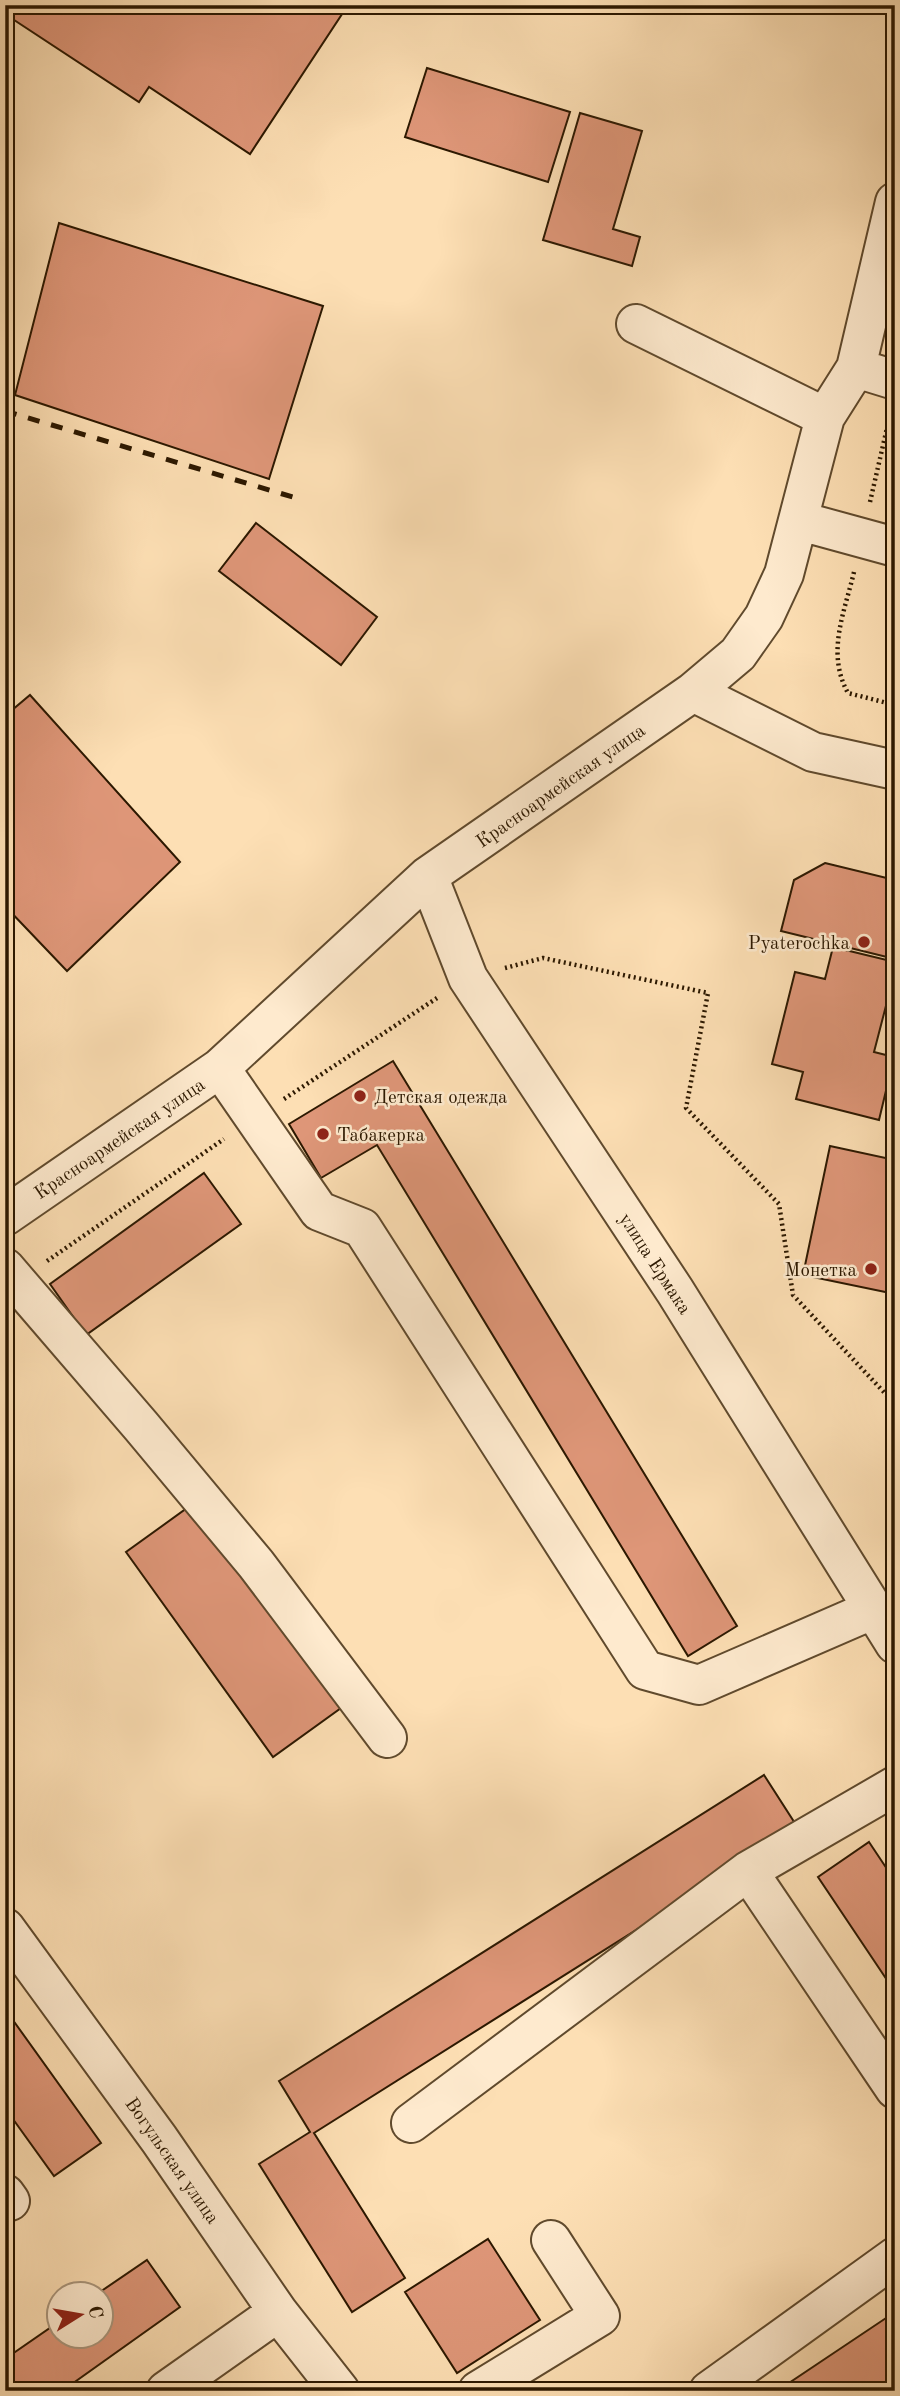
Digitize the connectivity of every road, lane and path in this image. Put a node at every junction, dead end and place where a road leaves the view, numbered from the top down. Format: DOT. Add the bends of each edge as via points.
graph roads {
  1 [pos="895,202"];
  2 [pos="636,324"];
  3 [pos="856,368"];
  4 [pos="895,380"];
  5 [pos="825,416"];
  6 [pos="800,521"];
  7 [pos="895,547"];
  8 [pos="693,692"];
  9 [pos="895,770"];
  10 [pos="428,876"];
  11 [pos="468,978"];
  12 [pos="220,1068"];
  13 [pos="255,1118"];
  14 [pos="5,1216"];
  15 [pos="10,1275"];
  16 [pos="895,1404"];
  17 [pos="874,1609"];
  18 [pos="895,1644"];
  19 [pos="387,1738"];
  20 [pos="895,1786"];
  21 [pos="748,1871"];
  22 [pos="5,1928"];
  23 [pos="895,2090"];
  24 [pos="411,2123"];
  25 [pos="551,2240"];
  26 [pos="895,2257"];
  27 [pos="278,2312"];
  28 [pos="166,2391"];
  29 [pos="340,2391"];
  30 [pos="478,2391"];
  31 [pos="709,2391"];
  1 -- 3 [label="street, Красноармейская улица"];
  2 -- 5 [label="street"];
  3 -- 4 [label="street"];
  3 -- 5 [label="street, Красноармейская улица"];
  5 -- 6 [label="street, Красноармейская улица"];
  6 -- 7 [label="street"];
  6 -- 8 [label="street, Красноармейская улица" via="785,574 764,617 738,653"];
  8 -- 9 [label="street" via="813,752"];
  8 -- 10 [label="street, Красноармейская улица"];
  10 -- 11 [label="street, улица Ермака"];
  10 -- 12 [label="street, Красноармейская улица"];
  11 -- 13 [label="path"];
  11 -- 16 [label="path" via="543,958 708,993 686,1108 779,1204 793,1295"];
  11 -- 17 [label="street, улица Ермака" via="675,1291"];
  12 -- 13 [label="street"];
  12 -- 14 [label="street, Красноармейская улица"];
  13 -- 15 [label="path"];
  13 -- 17 [label="street" via="319,1211 362,1228 645,1670 699,1685"];
  15 -- 19 [label="street" via="256,1564"];
  17 -- 18 [label="street, улица Ермака"];
  20 -- 21 [label="street"];
  21 -- 23 [label="street"];
  21 -- 24 [label="street"];
  22 -- 27 [label="street, Вогульская улица"];
  25 -- 30 [label="street" via="600,2316"];
  26 -- 31 [label="street"];
  27 -- 28 [label="street"];
  27 -- 29 [label="street, Вогульская улица"];
}
